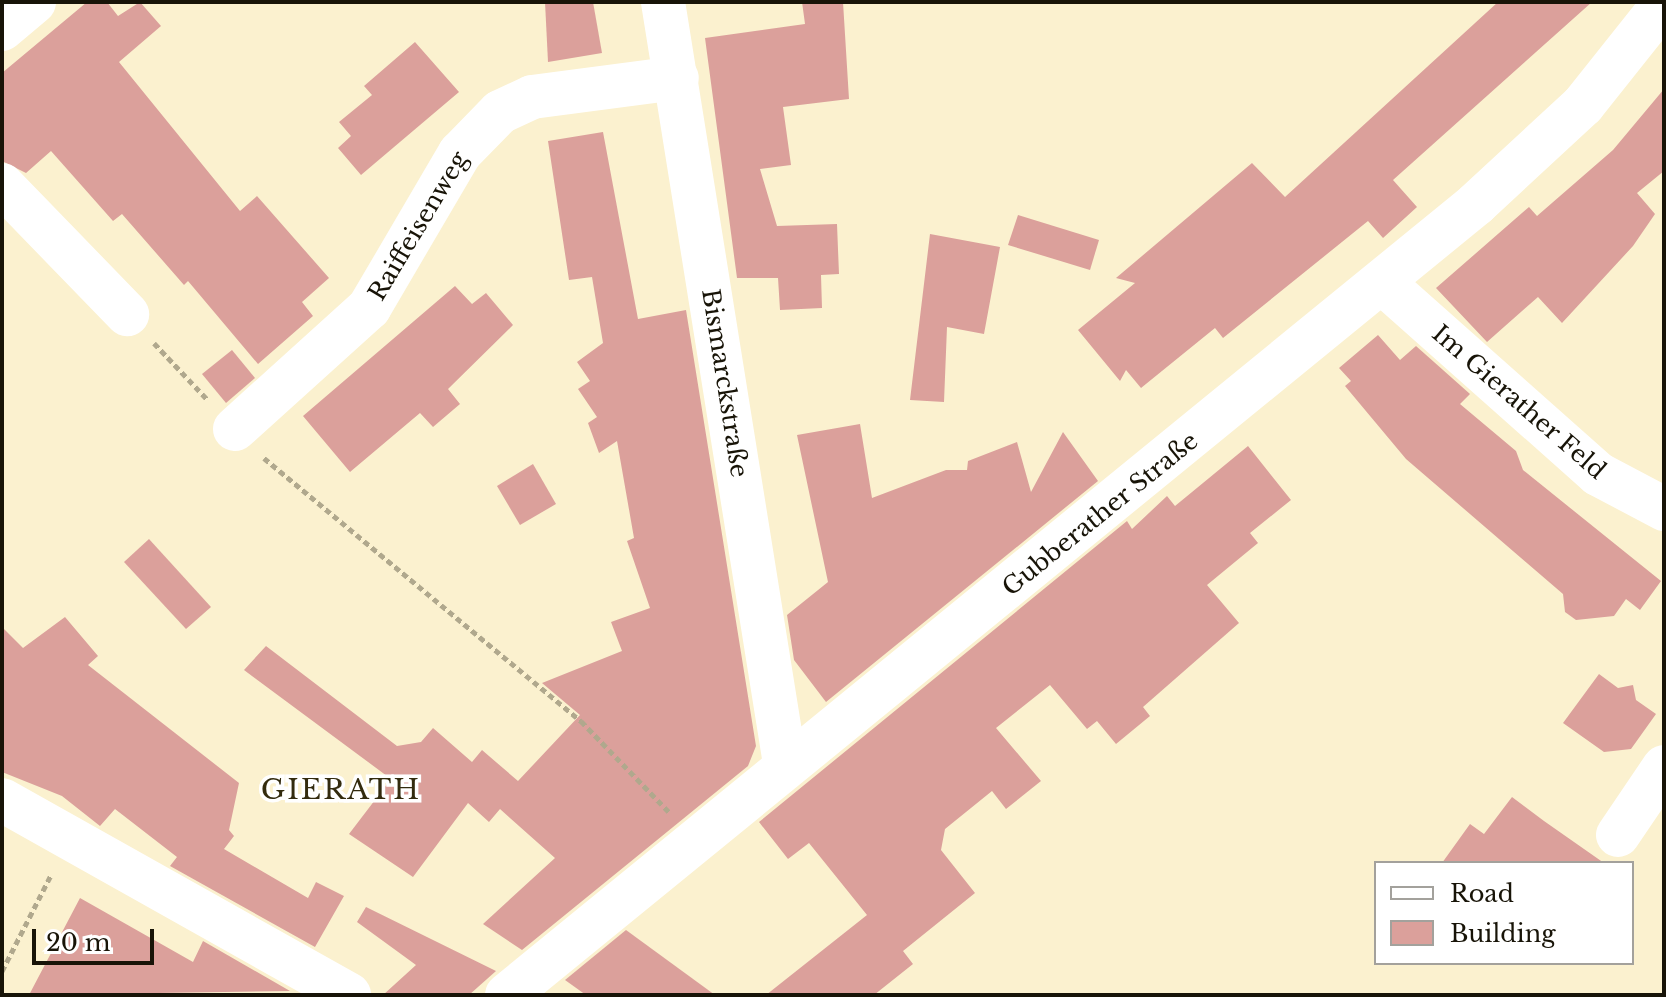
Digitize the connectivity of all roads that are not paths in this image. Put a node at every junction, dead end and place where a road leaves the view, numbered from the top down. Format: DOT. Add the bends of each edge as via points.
graph roads {
  1 [pos="34,2"];
  2 [pos="663,2"];
  3 [pos="1664,3"];
  4 [pos="2,29"];
  5 [pos="677,78"];
  6 [pos="2,185"];
  7 [pos="1383,283"];
  8 [pos="127,314"];
  9 [pos="235,429"];
  10 [pos="1664,509"];
  11 [pos="785,764"];
  12 [pos="1664,767"];
  13 [pos="2,800"];
  14 [pos="1618,835"];
  15 [pos="349,995"];
  16 [pos="507,995"];
  1 -- 4 [label="street"];
  2 -- 5 [label="street, Bismarckstraße"];
  3 -- 7 [label="street, Gubberather Straße" via="1557,131"];
  5 -- 9 [label="street, Raiffeisenweg" via="532,97 500,112 460,153 369,308"];
  5 -- 11 [label="street, Bismarckstraße"];
  6 -- 8 [label="street"];
  7 -- 10 [label="street, Im Gierather Feld" via="1598,474"];
  7 -- 11 [label="street, Gubberather Straße"];
  11 -- 16 [label="street, Gubberather Straße"];
  12 -- 14 [label="street"];
  13 -- 15 [label="street"];
}
